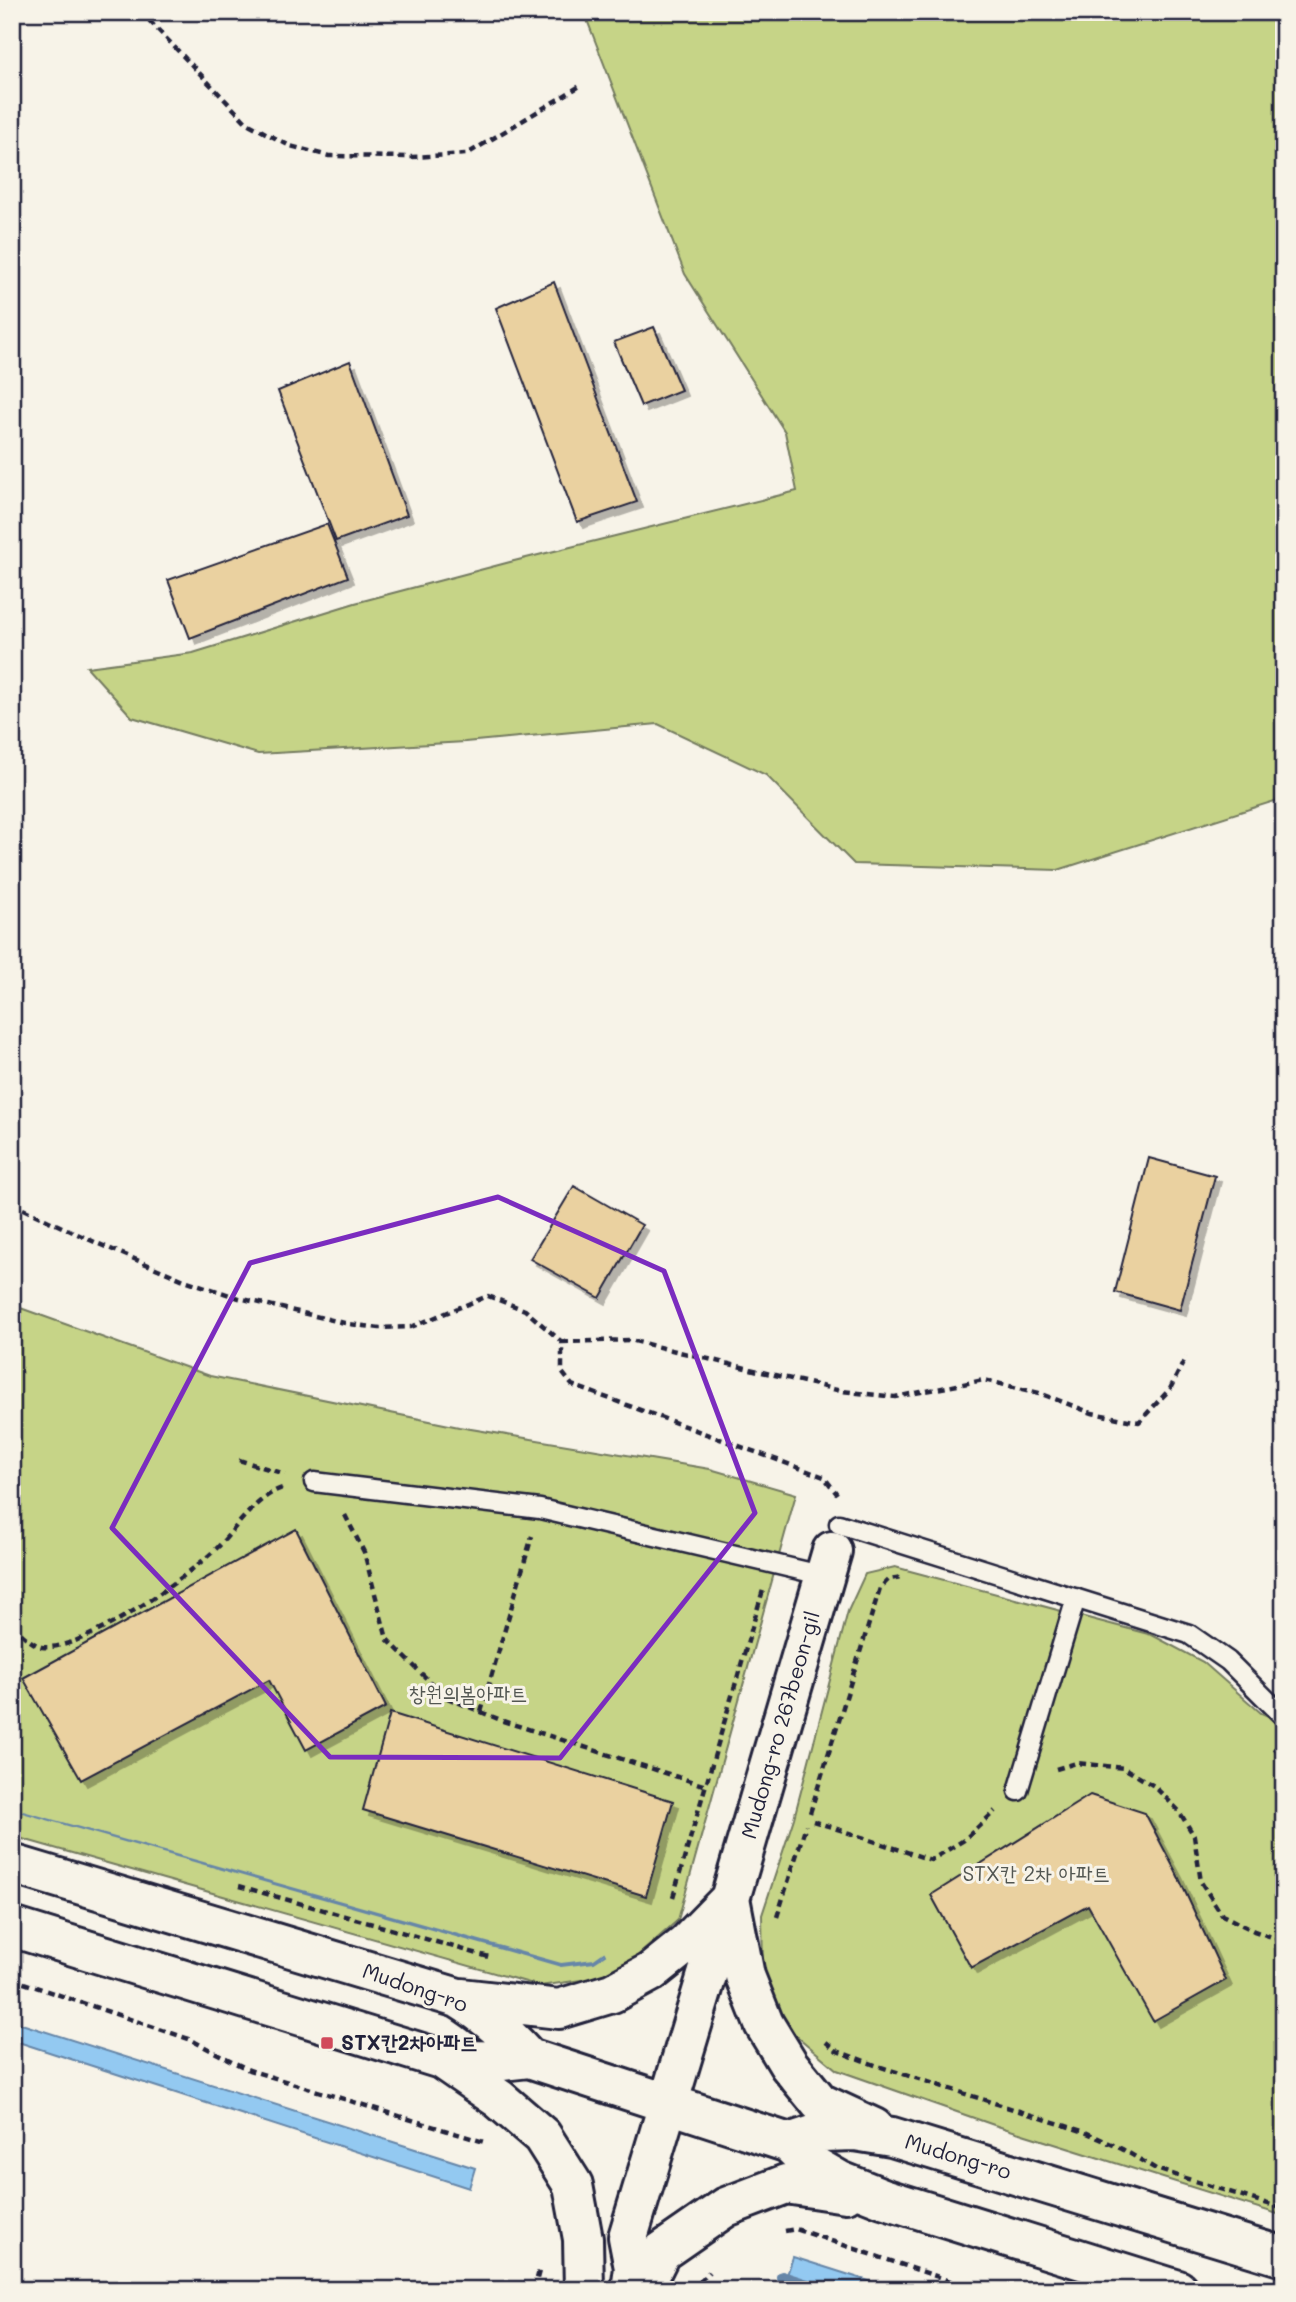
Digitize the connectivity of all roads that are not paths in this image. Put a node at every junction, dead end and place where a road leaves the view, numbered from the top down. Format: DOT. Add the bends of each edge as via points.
graph roads {
  1 [pos="314,1482"];
  2 [pos="832,1550"];
  3 [pos="1076,1598"];
  4 [pos="1284,1717"];
  5 [pos="1018,1791"];
  6 [pos="12,1864"];
  7 [pos="730,1899"];
  8 [pos="12,1927"];
  9 [pos="458,1998"];
  10 [pos="528,2058"];
  11 [pos="441,2059"];
  12 [pos="667,2104"];
  13 [pos="892,2137"];
  14 [pos="789,2143"];
  15 [pos="883,2198"];
  16 [pos="628,2237"];
  17 [pos="1284,2257"];
  18 [pos="584,2290"];
  19 [pos="592,2290"];
  20 [pos="631,2290"];
  21 [pos="642,2290"];
  22 [pos="1178,2290"];
  1 -- 2 [label="lane"];
  2 -- 3 [label="lane"];
  2 -- 7 [label="main road, Mudong-ro 267beon-gil"];
  3 -- 4 [label="lane" via="1189,1634 1228,1661"];
  3 -- 5 [label="lane"];
  6 -- 9 [label="main road, Mudong-ro"];
  7 -- 9 [label="main road" via="651,1972 612,1993 559,2009"];
  7 -- 12 [label="main road, Mudong-ro 267beon-gil"];
  7 -- 13 [label="main road" via="745,1976 764,2024 789,2065 820,2102"];
  8 -- 11 [label="main road"];
  9 -- 10 [label="main road, Mudong-ro" via="503,2030"];
  10 -- 11 [label="main road"];
  10 -- 12 [label="main road"];
  11 -- 18 [label="main road" via="542,2136 573,2185 583,2239"];
  12 -- 14 [label="main road"];
  12 -- 16 [label="main road, Mudong-ro 267beon-gil"];
  13 -- 14 [label="main road, Mudong-ro" via="822,2132"];
  13 -- 17 [label="main road, Mudong-ro"];
  14 -- 15 [label="main road" via="809,2164"];
  15 -- 21 [label="main road" via="786,2184 726,2207 661,2252"];
  15 -- 22 [label="main road"];
  16 -- 19 [label="main road" via="606,2255"];
  16 -- 20 [label="main road" via="634,2268"];
}
